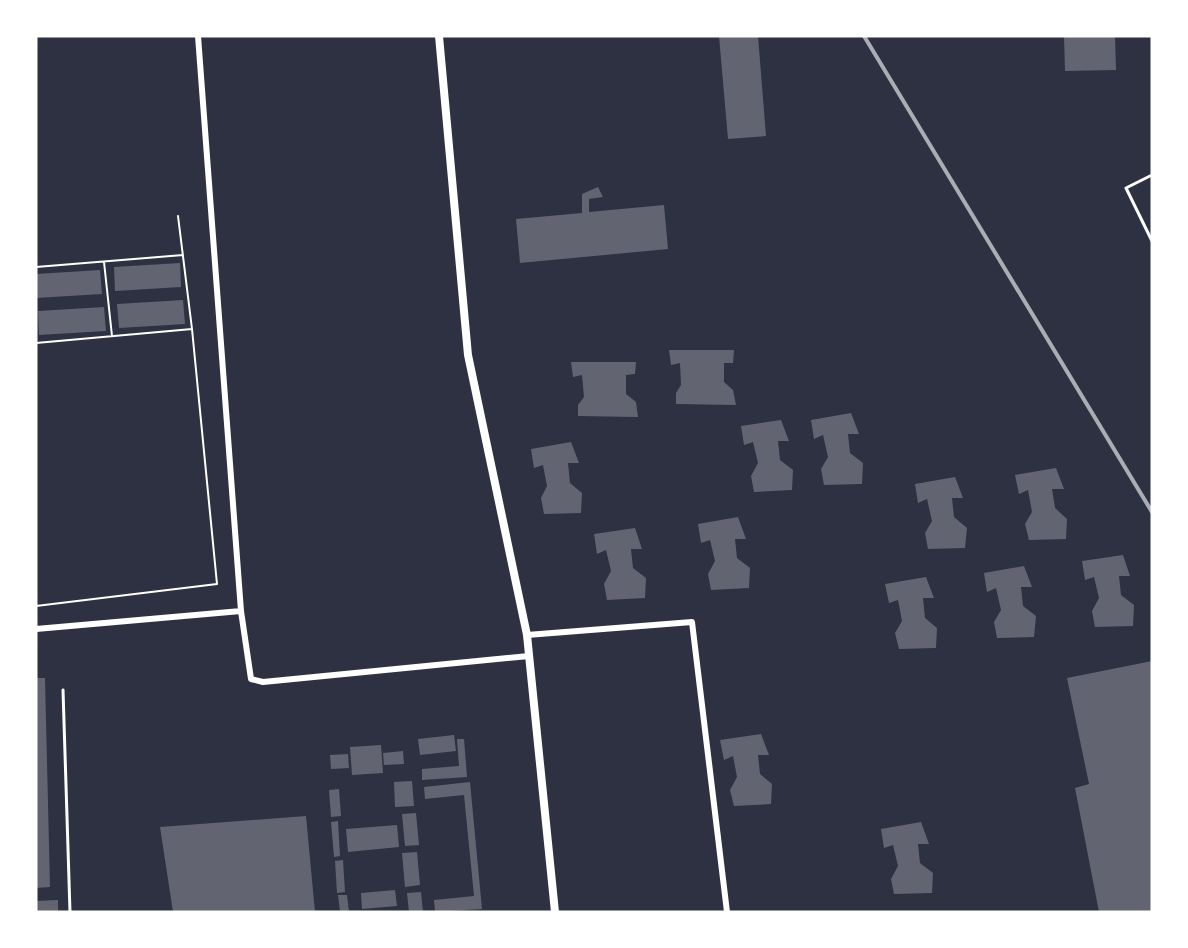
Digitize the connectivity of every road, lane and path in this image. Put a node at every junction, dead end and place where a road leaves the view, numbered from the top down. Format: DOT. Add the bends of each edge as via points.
graph roads {
  1 [pos="198,36"];
  2 [pos="439,36"];
  3 [pos="1152,176"];
  4 [pos="178,216"];
  5 [pos="1152,241"];
  6 [pos="183,255"];
  7 [pos="104,262"];
  8 [pos="36,267"];
  9 [pos="192,329"];
  10 [pos="112,336"];
  11 [pos="36,343"];
  12 [pos="36,606"];
  13 [pos="241,611"];
  14 [pos="36,629"];
  15 [pos="527,635"];
  16 [pos="529,656"];
  17 [pos="63,690"];
  18 [pos="70,912"];
  19 [pos="555,912"];
  20 [pos="727,912"];
  1 -- 13 [label="street"];
  2 -- 15 [label="street" via="468,355"];
  3 -- 5 [label="lane" via="1126,188"];
  4 -- 6 [label="path"];
  6 -- 7 [label="path"];
  6 -- 9 [label="path"];
  7 -- 8 [label="path"];
  7 -- 10 [label="path"];
  9 -- 10 [label="path"];
  9 -- 12 [label="path" via="217,584"];
  10 -- 11 [label="path"];
  13 -- 14 [label="street"];
  13 -- 16 [label="street" via="251,679 263,682"];
  15 -- 16 [label="street"];
  15 -- 20 [label="street" via="692,622"];
  16 -- 19 [label="street"];
  17 -- 18 [label="lane"];
}
